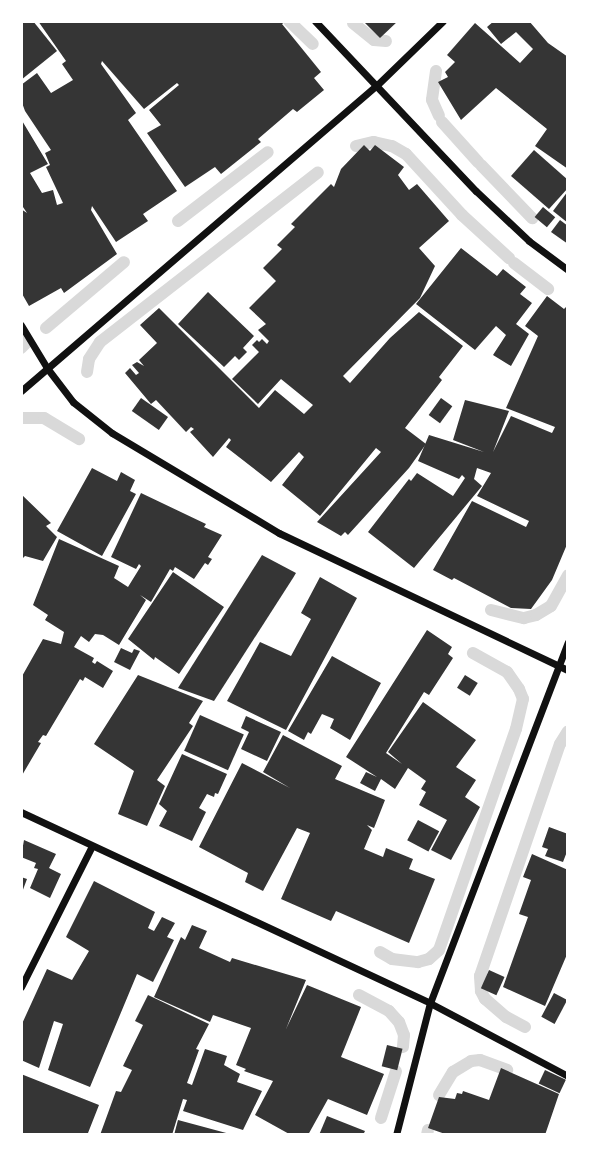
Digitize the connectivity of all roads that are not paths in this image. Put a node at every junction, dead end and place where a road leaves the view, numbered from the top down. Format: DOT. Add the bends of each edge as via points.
graph roads {
  1 [pos="315,21"];
  2 [pos="443,21"];
  3 [pos="376,86"];
  4 [pos="568,270"];
  5 [pos="21,325"];
  6 [pos="47,369"];
  7 [pos="21,391"];
  8 [pos="568,642"];
  9 [pos="559,665"];
  10 [pos="568,670"];
  11 [pos="21,812"];
  12 [pos="92,846"];
  13 [pos="21,987"];
  14 [pos="430,1003"];
  15 [pos="568,1076"];
  16 [pos="396,1135"];
  1 -- 3 [label="street"];
  2 -- 3 [label="street"];
  3 -- 4 [label="street" via="528,241"];
  3 -- 6 [label="street"];
  5 -- 6 [label="street"];
  6 -- 7 [label="street"];
  6 -- 9 [label="street" via="73,402 112,433 279,533"];
  8 -- 9 [label="street"];
  9 -- 10 [label="street"];
  9 -- 14 [label="street"];
  11 -- 12 [label="street"];
  12 -- 13 [label="street"];
  12 -- 14 [label="street"];
  14 -- 15 [label="street"];
  14 -- 16 [label="street"];
}
